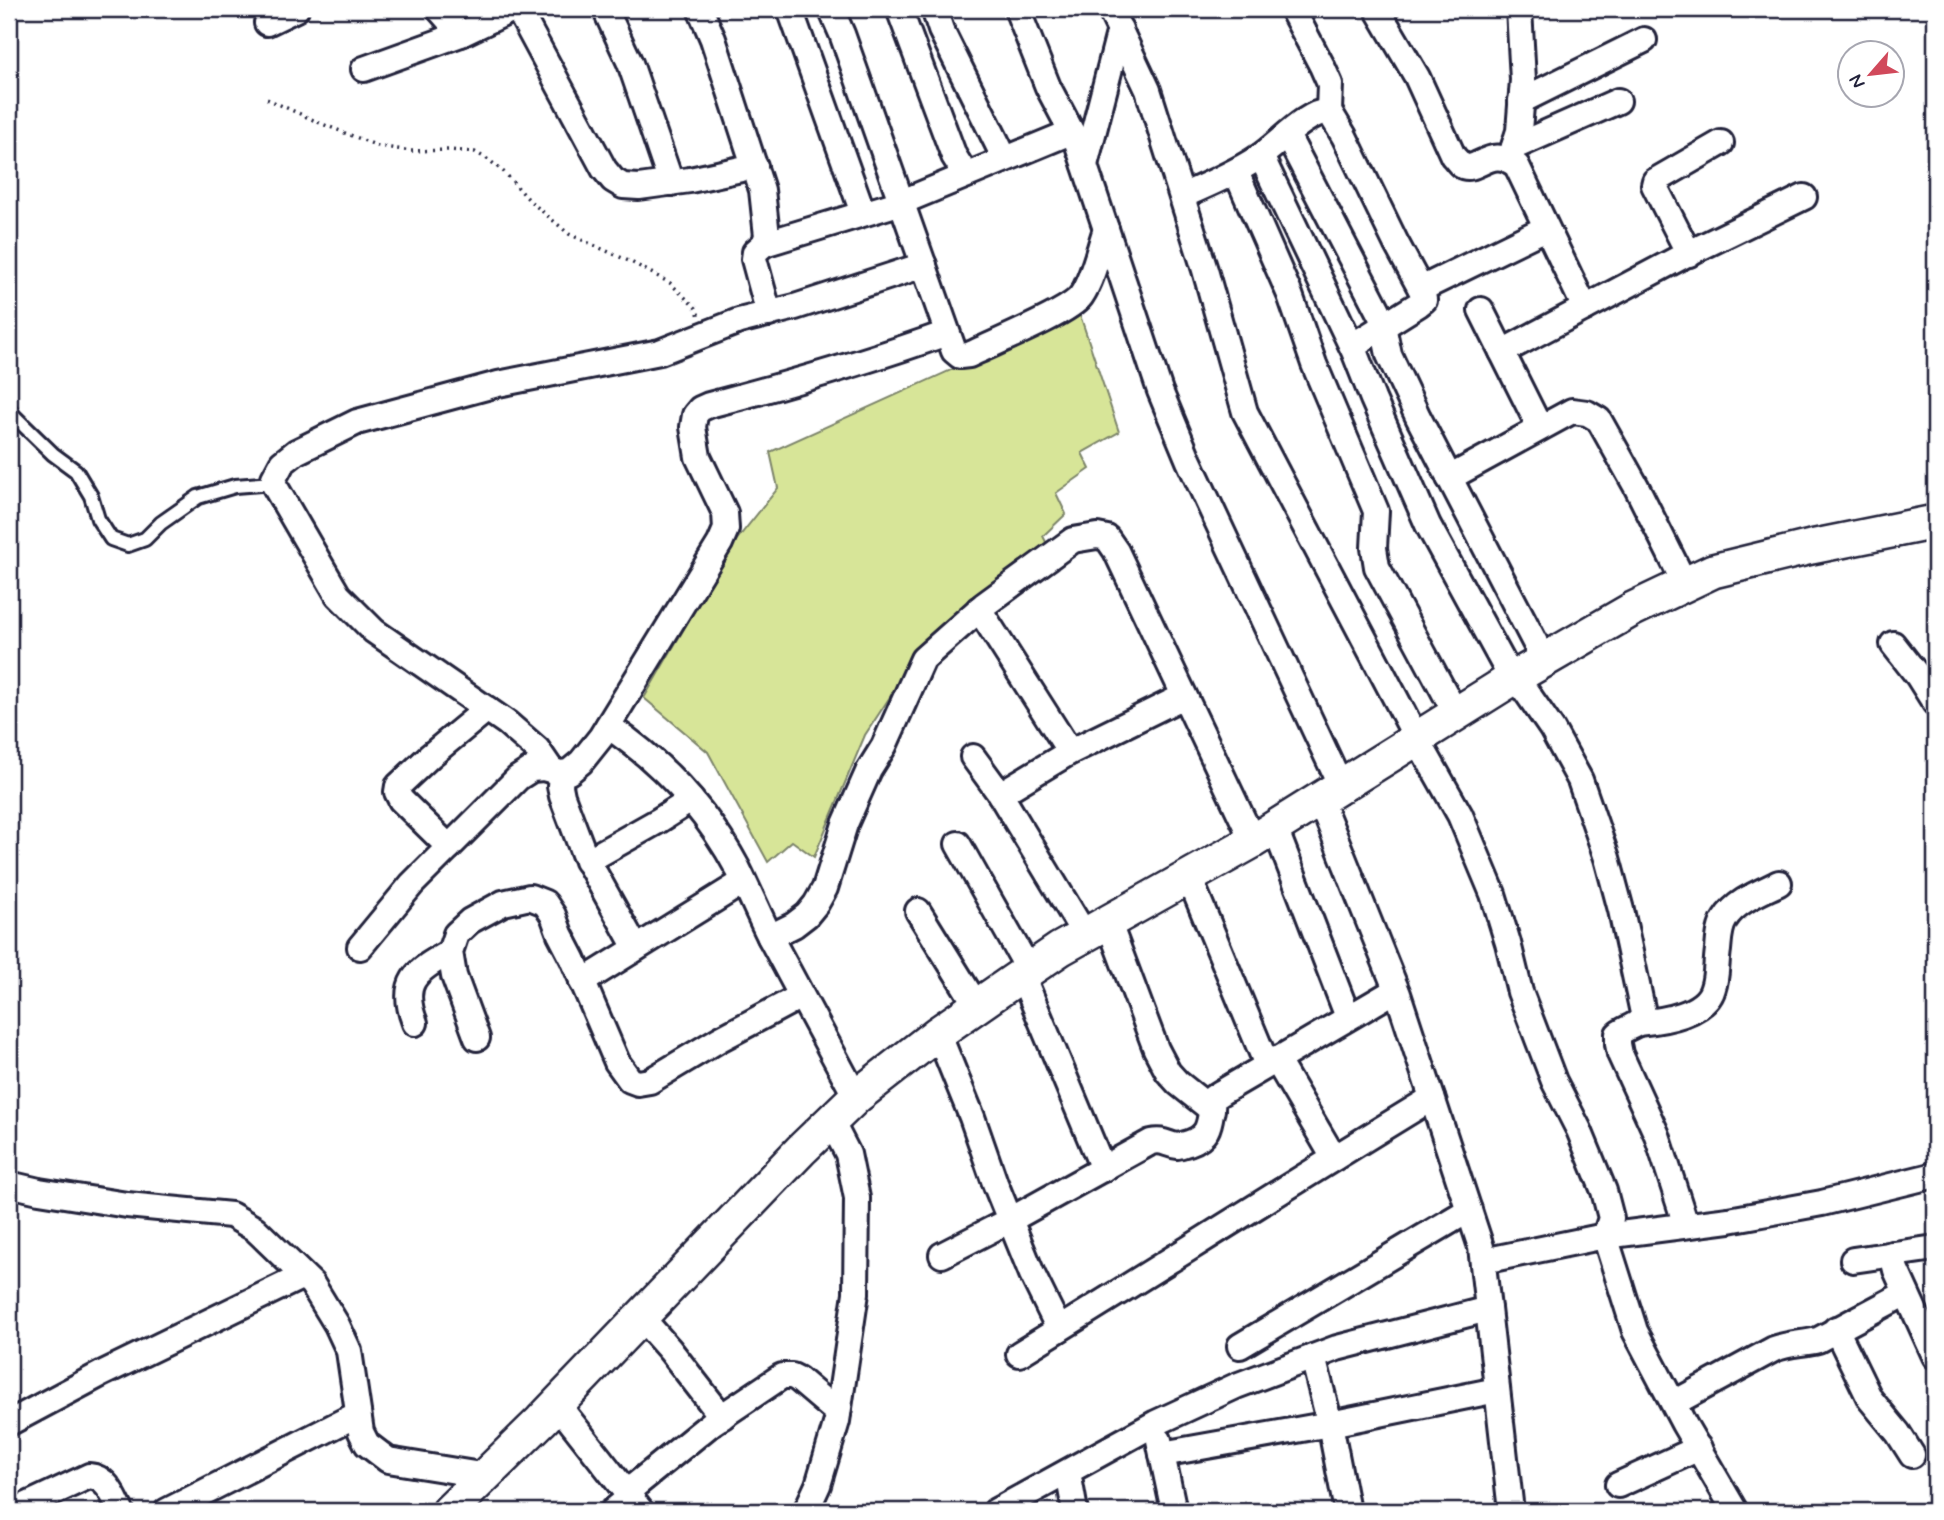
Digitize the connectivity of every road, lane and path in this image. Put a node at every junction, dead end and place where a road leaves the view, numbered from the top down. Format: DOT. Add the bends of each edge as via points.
graph roads {
  1 [pos="296,9"];
  2 [pos="439,9"];
  3 [pos="513,9"];
  4 [pos="518,9"];
  5 [pos="605,9"];
  6 [pos="700,9"];
  7 [pos="831,9"];
  8 [pos="899,9"];
  9 [pos="934,9"];
  10 [pos="1017,9"];
  11 [pos="1292,9"];
  12 [pos="1377,9"];
  13 [pos="1519,9"];
  14 [pos="792,10"];
  15 [pos="1115,19"];
  16 [pos="267,23"];
  17 [pos="461,34"];
  18 [pos="1644,40"];
  19 [pos="364,69"];
  20 [pos="267,99"];
  21 [pos="1618,101"];
  22 [pos="1521,102"];
  23 [pos="1329,111"];
  24 [pos="1071,132"];
  25 [pos="1287,135"];
  26 [pos="1721,143"];
  27 [pos="1512,153"];
  28 [pos="1261,156"];
  29 [pos="1005,159"];
  30 [pos="755,166"];
  31 [pos="1084,166"];
  32 [pos="1236,172"];
  33 [pos="965,175"];
  34 [pos="671,183"];
  35 [pos="1182,196"];
  36 [pos="1804,197"];
  37 [pos="902,202"];
  38 [pos="863,214"];
  39 [pos="1546,228"];
  40 [pos="1106,229"];
  41 [pos="764,244"];
  42 [pos="1689,254"];
  43 [pos="924,265"];
  44 [pos="1421,289"];
  45 [pos="1585,308"];
  46 [pos="1481,310"];
  47 [pos="769,314"];
  48 [pos="1384,326"];
  49 [pos="947,333"];
  50 [pos="707,334"];
  51 [pos="1352,346"];
  52 [pos="1502,352"];
  53 [pos="9,408"];
  54 [pos="1540,428"];
  55 [pos="1449,478"];
  56 [pos="273,483"];
  57 [pos="1935,522"];
  58 [pos="1685,584"];
  59 [pos="979,610"];
  60 [pos="1893,644"];
  61 [pos="1544,660"];
  62 [pos="1514,678"];
  63 [pos="1184,696"];
  64 [pos="1935,703"];
  65 [pos="487,709"];
  66 [pos="1456,714"];
  67 [pos="608,726"];
  68 [pos="1417,739"];
  69 [pos="1070,752"];
  70 [pos="973,757"];
  71 [pos="556,771"];
  72 [pos="1331,793"];
  73 [pos="1000,794"];
  74 [pos="691,800"];
  75 [pos="1264,834"];
  76 [pos="958,844"];
  77 [pos="449,847"];
  78 [pos="587,861"];
  79 [pos="1189,877"];
  80 [pos="743,882"];
  81 [pos="1779,883"];
  82 [pos="918,911"];
  83 [pos="1096,928"];
  84 [pos="770,937"];
  85 [pos="359,947"];
  86 [pos="636,948"];
  87 [pos="450,952"];
  88 [pos="1025,972"];
  89 [pos="582,982"];
  90 [pos="1396,990"];
  91 [pos="801,996"];
  92 [pos="977,1006"];
  93 [pos="1348,1017"];
  94 [pos="415,1023"];
  95 [pos="1638,1023"];
  96 [pos="938,1033"];
  97 [pos="477,1038"];
  98 [pos="1271,1062"];
  99 [pos="856,1097"];
  100 [pos="1432,1098"];
  101 [pos="1212,1110"];
  102 [pos="831,1121"];
  103 [pos="1334,1158"];
  104 [pos="1103,1169"];
  105 [pos="1935,1175"];
  106 [pos="9,1184"];
  107 [pos="1469,1210"];
  108 [pos="1010,1220"];
  109 [pos="1686,1225"];
  110 [pos="1605,1236"];
  111 [pos="1935,1248"];
  112 [pos="1892,1254"];
  113 [pos="942,1255"];
  114 [pos="1853,1260"];
  115 [pos="1483,1261"];
  116 [pos="303,1276"];
  117 [pos="1906,1293"];
  118 [pos="1488,1309"];
  119 [pos="640,1316"];
  120 [pos="1059,1329"];
  121 [pos="1836,1329"];
  122 [pos="1240,1346"];
  123 [pos="1019,1354"];
  124 [pos="1935,1356"];
  125 [pos="1313,1357"];
  126 [pos="1497,1390"];
  127 [pos="1674,1403"];
  128 [pos="557,1404"];
  129 [pos="838,1413"];
  130 [pos="358,1414"];
  131 [pos="722,1417"];
  132 [pos="9,1423"];
  133 [pos="1156,1423"];
  134 [pos="1330,1424"];
  135 [pos="1699,1448"];
  136 [pos="1162,1454"];
  137 [pos="1912,1455"];
  138 [pos="1068,1472"];
  139 [pos="487,1476"];
  140 [pos="1618,1485"];
  141 [pos="628,1503"];
  142 [pos="15,1511"];
  143 [pos="121,1511"];
  144 [pos="167,1511"];
  145 [pos="449,1511"];
  146 [pos="806,1511"];
  147 [pos="996,1511"];
  148 [pos="1075,1511"];
  149 [pos="1174,1511"];
  150 [pos="1346,1511"];
  151 [pos="1511,1511"];
  152 [pos="1735,1511"];
  1 -- 16 [label="street"];
  2 -- 17 [label="street"];
  3 -- 17 [label="street"];
  4 -- 34 [label="street" via="612,180 639,187"];
  5 -- 34 [label="street" via="630,64"];
  6 -- 30 [label="street"];
  7 -- 37 [label="street"];
  8 -- 33 [label="street"];
  9 -- 29 [label="street"];
  10 -- 24 [label="street"];
  11 -- 23 [label="street" via="1330,84"];
  12 -- 27 [label="street" via="1418,77 1460,165 1472,166"];
  13 -- 22 [label="street"];
  14 -- 38 [label="street"];
  15 -- 31 [label="street"];
  15 -- 35 [label="street" via="1149,90"];
  17 -- 19 [label="street"];
  18 -- 22 [label="street"];
  20 -- 50 [label="path" via="378,146 475,152 505,173 569,234 670,283 696,308"];
  21 -- 27 [label="street"];
  22 -- 27 [label="street"];
  23 -- 25 [label="street" via="1312,116"];
  23 -- 44 [label="street"];
  24 -- 29 [label="street"];
  24 -- 31 [label="street"];
  25 -- 28 [label="street"];
  25 -- 48 [label="street"];
  26 -- 42 [label="street" via="1655,181"];
  27 -- 39 [label="street"];
  28 -- 32 [label="street"];
  28 -- 51 [label="street"];
  29 -- 33 [label="street"];
  30 -- 34 [label="street"];
  30 -- 41 [label="street" via="766,222"];
  31 -- 40 [label="street"];
  32 -- 35 [label="street"];
  32 -- 66 [label="street" via="1376,511 1377,567"];
  33 -- 37 [label="street"];
  35 -- 68 [label="street" via="1245,412"];
  36 -- 42 [label="street"];
  37 -- 38 [label="street"];
  37 -- 43 [label="street"];
  38 -- 41 [label="street"];
  39 -- 44 [label="street"];
  39 -- 45 [label="street"];
  40 -- 49 [label="street" via="1088,282 1072,303 969,355 954,351"];
  40 -- 72 [label="street" via="1160,391"];
  41 -- 47 [label="street" via="754,259"];
  42 -- 45 [label="street"];
  43 -- 47 [label="street"];
  43 -- 49 [label="street"];
  44 -- 48 [label="street" via="1424,300"];
  45 -- 52 [label="street"];
  46 -- 52 [label="street"];
  47 -- 50 [label="street"];
  48 -- 51 [label="street"];
  48 -- 55 [label="street" via="1389,355"];
  49 -- 67 [label="street" via="700,409 693,427 698,457 725,513 726,529"];
  50 -- 56 [label="street" via="660,352 498,384 357,422 296,452 282,463"];
  51 -- 62 [label="street" via="1429,525"];
  52 -- 54 [label="street"];
  53 -- 56 [label="lane" via="76,471 111,539 128,545 145,539 198,497 235,486"];
  54 -- 55 [label="street"];
  54 -- 58 [label="street" via="1572,411 1599,420"];
  55 -- 61 [label="street"];
  56 -- 65 [label="street" via="338,595 374,631"];
  57 -- 58 [label="main road" via="1713,571"];
  58 -- 61 [label="main road"];
  59 -- 63 [label="street" via="1073,540 1107,538"];
  59 -- 69 [label="street"];
  59 -- 84 [label="street" via="923,659 869,769 816,904 794,925"];
  60 -- 64 [label="street"];
  61 -- 62 [label="main road"];
  62 -- 66 [label="main road"];
  62 -- 95 [label="street" via="1552,729 1580,780 1621,910 1643,1005"];
  63 -- 69 [label="street"];
  63 -- 75 [label="street"];
  65 -- 71 [label="street" via="537,749"];
  65 -- 77 [label="street" via="398,786 401,800"];
  66 -- 68 [label="main road"];
  67 -- 71 [label="street" via="581,762 569,772"];
  67 -- 74 [label="street" via="631,741"];
  68 -- 72 [label="main road"];
  68 -- 110 [label="street" via="1460,815 1493,894 1520,992 1604,1191 1611,1218"];
  69 -- 73 [label="street"];
  70 -- 73 [label="street"];
  71 -- 77 [label="street" via="532,769 518,778"];
  71 -- 78 [label="street"];
  72 -- 75 [label="main road"];
  72 -- 90 [label="street"];
  73 -- 83 [label="street"];
  74 -- 78 [label="street"];
  74 -- 80 [label="street"];
  75 -- 79 [label="main road"];
  75 -- 93 [label="street"];
  76 -- 88 [label="street"];
  77 -- 85 [label="street"];
  78 -- 86 [label="street"];
  79 -- 83 [label="main road"];
  79 -- 98 [label="street"];
  80 -- 84 [label="street"];
  80 -- 86 [label="street"];
  81 -- 95 [label="street" via="1740,903 1726,917 1720,929 1713,990 1701,1005 1662,1021"];
  82 -- 92 [label="street"];
  83 -- 88 [label="main road"];
  83 -- 101 [label="street" via="1168,1072"];
  84 -- 91 [label="street"];
  86 -- 89 [label="street"];
  87 -- 89 [label="street" via="456,934 470,920 503,903 530,897 545,903 553,915"];
  87 -- 94 [label="street" via="430,963 409,985 407,996"];
  87 -- 97 [label="street"];
  88 -- 92 [label="main road"];
  88 -- 104 [label="street"];
  89 -- 91 [label="street" via="617,1062 630,1080 638,1083"];
  90 -- 93 [label="street"];
  90 -- 100 [label="street"];
  91 -- 99 [label="street"];
  92 -- 96 [label="main road"];
  93 -- 98 [label="street"];
  95 -- 109 [label="street" via="1618,1034 1620,1054 1657,1135"];
  96 -- 99 [label="main road"];
  96 -- 108 [label="street"];
  98 -- 101 [label="street" via="1214,1097"];
  98 -- 103 [label="street"];
  99 -- 102 [label="main road"];
  100 -- 103 [label="street"];
  100 -- 107 [label="street"];
  101 -- 104 [label="street" via="1202,1138 1178,1146 1151,1142"];
  102 -- 119 [label="main road"];
  102 -- 129 [label="street" via="848,1154 857,1198 856,1293"];
  103 -- 120 [label="street"];
  104 -- 108 [label="street"];
  105 -- 109 [label="street" via="1822,1203"];
  106 -- 116 [label="street" via="127,1205 231,1215 255,1229"];
  107 -- 115 [label="street"];
  107 -- 122 [label="street"];
  108 -- 113 [label="street"];
  108 -- 120 [label="street"];
  109 -- 110 [label="street"];
  110 -- 115 [label="street"];
  110 -- 127 [label="street" via="1635,1331"];
  111 -- 112 [label="street"];
  112 -- 114 [label="street"];
  112 -- 117 [label="street"];
  115 -- 118 [label="street"];
  116 -- 130 [label="street" via="349,1351"];
  116 -- 132 [label="street"];
  117 -- 121 [label="street"];
  117 -- 124 [label="street"];
  118 -- 125 [label="street"];
  118 -- 126 [label="street"];
  119 -- 128 [label="main road"];
  119 -- 131 [label="street"];
  120 -- 123 [label="street"];
  121 -- 127 [label="street" via="1818,1340 1774,1349"];
  121 -- 137 [label="street" via="1870,1399"];
  125 -- 133 [label="street"];
  125 -- 134 [label="street"];
  126 -- 134 [label="street"];
  126 -- 151 [label="street"];
  127 -- 135 [label="street"];
  128 -- 139 [label="main road"];
  128 -- 141 [label="street"];
  129 -- 131 [label="street" via="798,1379 782,1376"];
  129 -- 146 [label="street"];
  130 -- 139 [label="street" via="366,1444 388,1460"];
  130 -- 144 [label="street"];
  131 -- 141 [label="street"];
  133 -- 136 [label="street"];
  133 -- 138 [label="street"];
  134 -- 136 [label="street"];
  134 -- 150 [label="street"];
  135 -- 140 [label="street"];
  135 -- 152 [label="street"];
  136 -- 149 [label="street"];
  138 -- 147 [label="street"];
  138 -- 148 [label="street"];
  139 -- 145 [label="main road"];
  142 -- 143 [label="street" via="89,1476 105,1483"];
}
